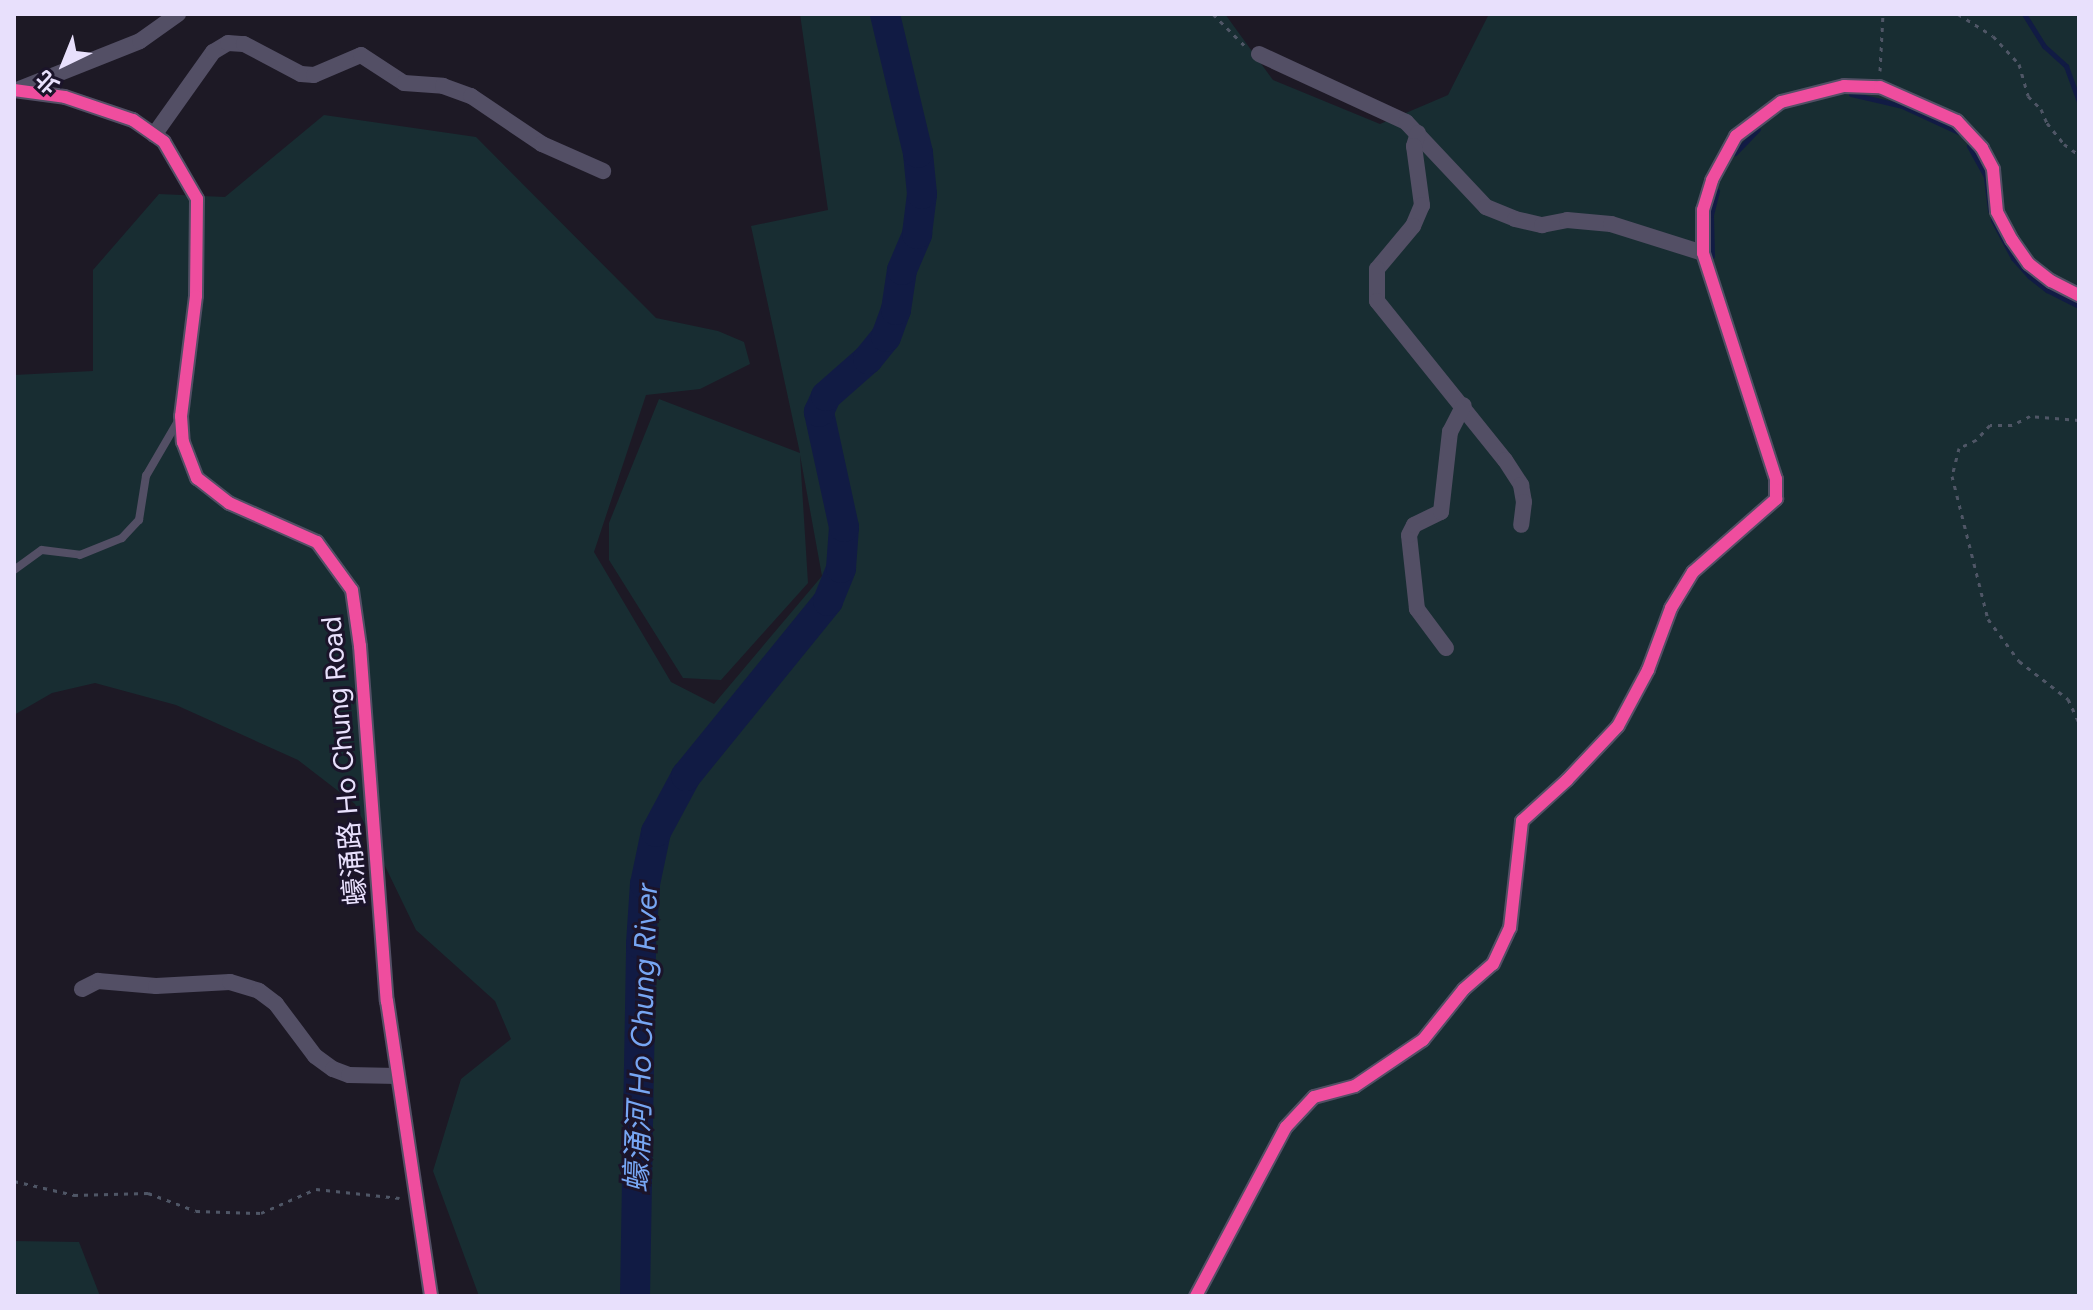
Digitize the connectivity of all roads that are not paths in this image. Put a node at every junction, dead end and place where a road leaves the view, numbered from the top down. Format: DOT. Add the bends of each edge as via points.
graph roads {
  1 [pos="178,14"];
  2 [pos="1259,54"];
  3 [pos="14,90"];
  4 [pos="1418,133"];
  5 [pos="154,135"];
  6 [pos="603,171"];
  7 [pos="1703,253"];
  8 [pos="2079,295"];
  9 [pos="1464,405"];
  10 [pos="181,416"];
  11 [pos="1521,525"];
  12 [pos="14,570"];
  13 [pos="1446,648"];
  14 [pos="82,989"];
  15 [pos="397,1076"];
  16 [pos="431,1296"];
  17 [pos="1196,1296"];
  1 -- 3 [label="street" via="140,41"];
  2 -- 4 [label="street" via="1406,122"];
  3 -- 5 [label="street, 蠔涌路 Ho Chung Road" via="65,97 133,120"];
  4 -- 7 [label="street" via="1486,207 1542,225 1567,220 1611,224"];
  4 -- 9 [label="street" via="1414,146 1422,205 1413,226 1377,269 1377,301"];
  5 -- 6 [label="street" via="213,52 228,43 244,44 301,74 314,75 361,55 404,83 443,86 471,96 542,144"];
  5 -- 10 [label="street, 蠔涌路 Ho Chung Road" via="164,142 197,199 196,296"];
  7 -- 8 [label="street" via="1703,210 1736,136 1761,114 1792,98 1844,86 1880,87 1968,129 1993,169 1997,212 2012,240 2029,264"];
  7 -- 17 [label="street" via="1776,479 1776,499 1693,572 1671,608 1648,670 1618,726 1522,821 1510,928 1493,964 1464,989 1423,1040 1355,1086 1314,1097 1286,1127"];
  9 -- 11 [label="street" via="1521,485"];
  9 -- 13 [label="street" via="1450,432 1441,512 1414,525 1409,535 1417,609"];
  10 -- 12 [label="lane" via="146,476 139,520 122,538 80,555 42,550"];
  10 -- 15 [label="street, 蠔涌路 Ho Chung Road" via="183,442 197,478 229,503 317,542 352,590"];
  14 -- 15 [label="street" via="98,981 156,986 230,982 259,991 276,1004 315,1056 333,1069 349,1075"];
  15 -- 16 [label="street, 蠔涌路 Ho Chung Road"];
}
